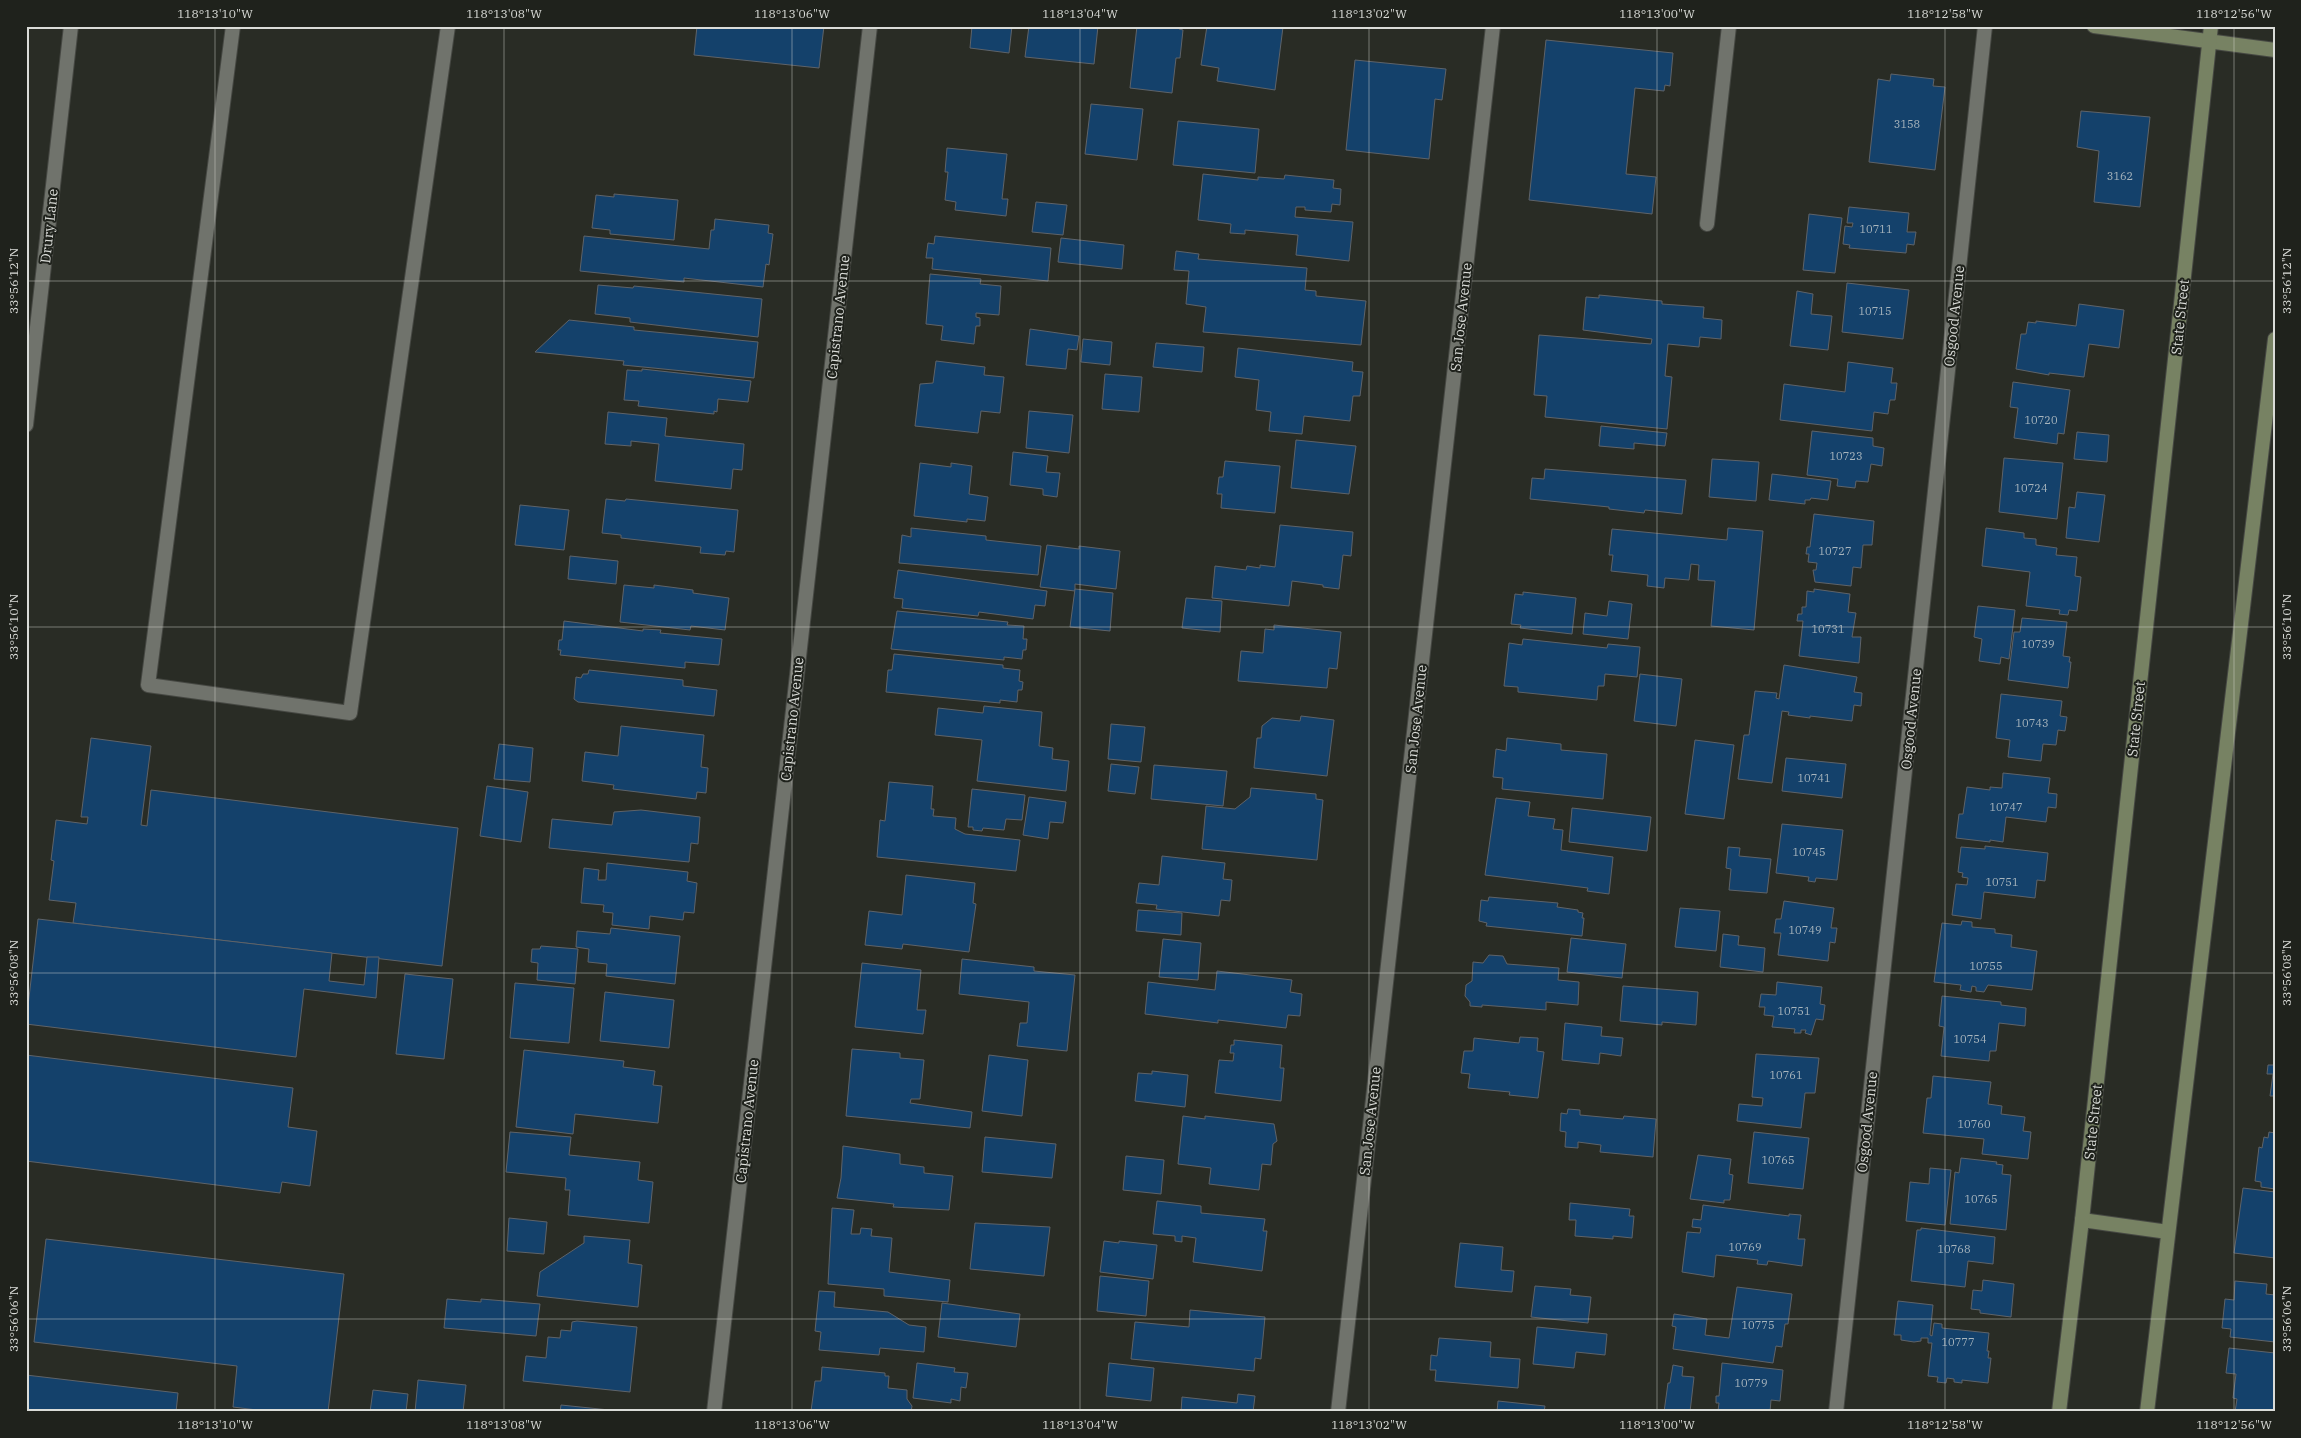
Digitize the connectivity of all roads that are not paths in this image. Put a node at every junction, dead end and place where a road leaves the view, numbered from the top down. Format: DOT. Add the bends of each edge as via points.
graph roads {
  1 [pos="71,26"];
  2 [pos="233,26"];
  3 [pos="448,26"];
  4 [pos="870,26"];
  5 [pos="1493,26"];
  6 [pos="1729,26"];
  7 [pos="1985,26"];
  8 [pos="2094,26"];
  9 [pos="2211,26"];
  10 [pos="2209,42"];
  11 [pos="2275,50"];
  12 [pos="1707,224"];
  13 [pos="2275,339"];
  14 [pos="27,406"];
  15 [pos="26,426"];
  16 [pos="2082,1220"];
  17 [pos="2168,1232"];
  18 [pos="714,1412"];
  19 [pos="1338,1412"];
  20 [pos="1836,1412"];
  21 [pos="2059,1412"];
  22 [pos="2147,1412"];
  1 -- 14 [label="street, Drury Lane"];
  2 -- 3 [label="street" via="148,685 350,713"];
  4 -- 18 [label="street, Capistrano Avenue"];
  5 -- 19 [label="street, San Jose Avenue"];
  6 -- 12 [label="street"];
  7 -- 20 [label="street, Osgood Avenue"];
  8 -- 10 [label="main road"];
  9 -- 10 [label="main road, State Street"];
  10 -- 11 [label="main road"];
  10 -- 16 [label="main road, State Street"];
  13 -- 17 [label="main road"];
  14 -- 15 [label="street, Drury Lane"];
  16 -- 17 [label="main road"];
  16 -- 21 [label="main road, State Street"];
  17 -- 22 [label="main road"];
}
